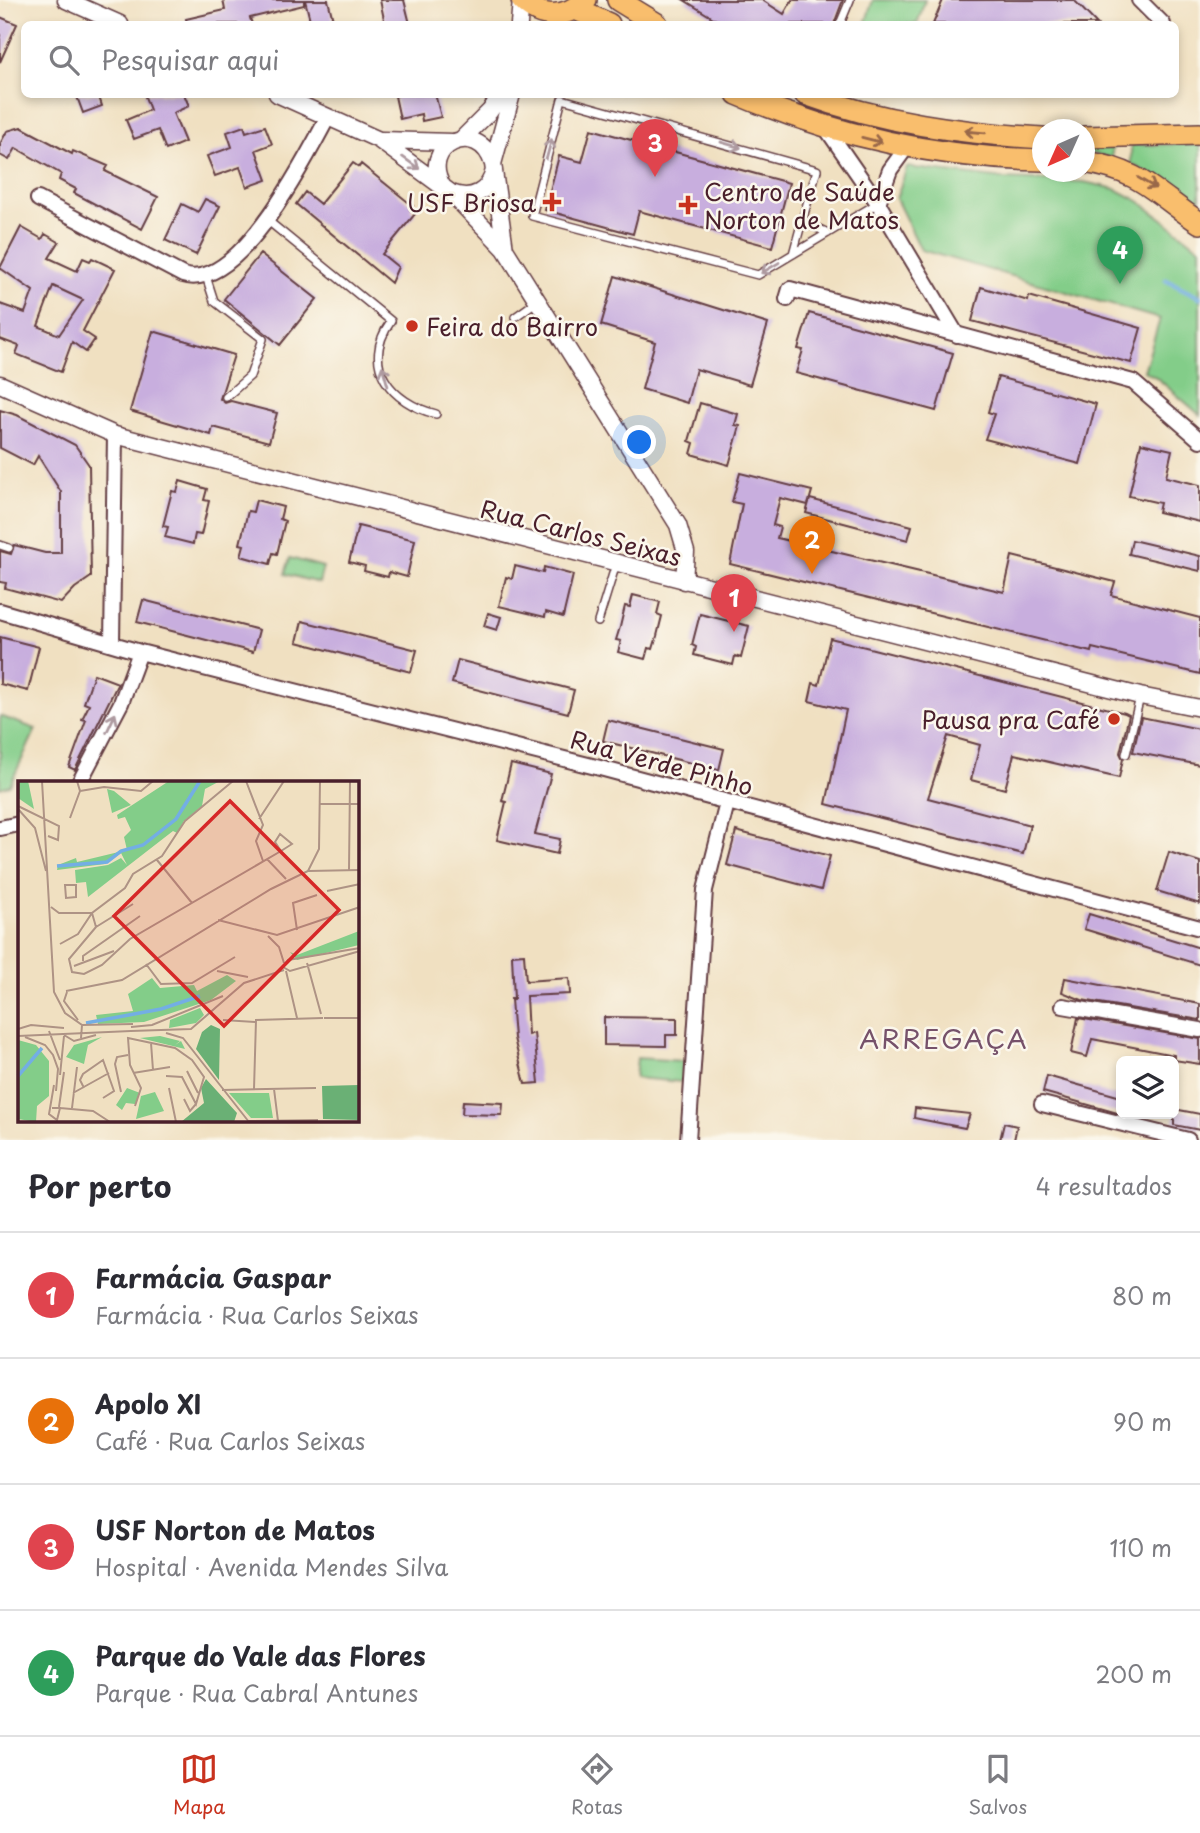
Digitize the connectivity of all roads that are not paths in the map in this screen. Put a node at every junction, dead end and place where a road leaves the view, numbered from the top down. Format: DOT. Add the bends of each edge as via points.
graph roads {
  1 [pos="66,0"];
  2 [pos="521,0"];
  3 [pos="618,0"];
  4 [pos="850,0"];
  5 [pos="1139,0"];
  6 [pos="571,12"];
  7 [pos="113,21"];
  8 [pos="519,21"];
  9 [pos="600,21"];
  10 [pos="652,21"];
  11 [pos="841,21"];
  12 [pos="1160,21"];
  13 [pos="286,98"];
  14 [pos="498,98"];
  15 [pos="511,98"];
  16 [pos="747,98"];
  17 [pos="816,98"];
  18 [pos="328,117"];
  19 [pos="825,128"];
  20 [pos="1200,134"];
  21 [pos="1032,137"];
  22 [pos="1095,137"];
  23 [pos="379,140"];
  24 [pos="457,141"];
  25 [pos="906,148"];
  26 [pos="1032,160"];
  27 [pos="1095,164"];
  28 [pos="494,167"];
  29 [pos="447,190"];
  30 [pos="38,199"];
  31 [pos="878,203"];
  32 [pos="265,218"];
  33 [pos="802,221"];
  34 [pos="1200,223"];
  35 [pos="828,233"];
  36 [pos="506,249"];
  37 [pos="793,254"];
  38 [pos="206,276"];
  39 [pos="788,299"];
  40 [pos="536,302"];
  41 [pos="515,317"];
  42 [pos="957,335"];
  43 [pos="0,384"];
  44 [pos="226,397"];
  45 [pos="436,414"];
  46 [pos="115,435"];
  47 [pos="1200,440"];
  48 [pos="616,564"];
  49 [pos="684,581"];
  50 [pos="0,611"];
  51 [pos="598,622"];
  52 [pos="111,643"];
  53 [pos="140,652"];
  54 [pos="1140,696"];
  55 [pos="1200,708"];
  56 [pos="1126,754"];
  57 [pos="80,781"];
  58 [pos="727,803"];
  59 [pos="18,824"];
  60 [pos="0,828"];
  61 [pos="1200,928"];
  62 [pos="1063,1006"];
  63 [pos="1200,1030"];
  64 [pos="1042,1104"];
  65 [pos="688,1140"];
  66 [pos="1188,1140"];
  1 -- 7 [label="street"];
  2 -- 6 [label="main road" via="541,14"];
  2 -- 8 [label="street"];
  3 -- 10 [label="main road"];
  4 -- 11 [label="lane"];
  5 -- 12 [label="street"];
  6 -- 9 [label="main road"];
  13 -- 18 [label="street"];
  14 -- 24 [label="street"];
  15 -- 28 [label="street"];
  16 -- 19 [label="main road"];
  21 -- 17 [label="main road, one-way" via="872,116"];
  18 -- 23 [label="street"];
  18 -- 32 [label="street"];
  19 -- 25 [label="main road, one-way"];
  19 -- 31 [label="street"];
  20 -- 22 [label="main road"];
  23 -- 24 [label="street"];
  23 -- 29 [label="street, one-way"];
  24 -- 28 [label="street" via="478,142"];
  24 -- 29 [label="street" via="440,154 437,163 438,180"];
  25 -- 26 [label="main road"];
  25 -- 31 [label="street" via="890,170"];
  27 -- 34 [label="main road, one-way" via="1123,170 1149,184"];
  28 -- 29 [label="street" via="479,194 470,197"];
  28 -- 36 [label="street"];
  29 -- 36 [label="street"];
  30 -- 38 [label="street" via="183,275"];
  31 -- 35 [label="lane"];
  31 -- 42 [label="street"];
  32 -- 38 [label="street" via="220,270"];
  45 -- 32 [label="lane, one-way" via="419,410 388,389 380,348 391,321"];
  33 -- 35 [label="lane"];
  33 -- 37 [label="lane"];
  37 -- 33 [label="lane, one-way" via="758,275 532,215 562,99 817,170"];
  35 -- 37 [label="lane"];
  36 -- 40 [label="street"];
  38 -- 44 [label="lane" via="214,300 263,339 250,376"];
  39 -- 42 [label="street" via="790,289"];
  40 -- 41 [label="lane"];
  40 -- 49 [label="street" via="678,525 686,552"];
  42 -- 47 [label="street" via="1133,382"];
  43 -- 46 [label="street, Rua Carlos Seixas"];
  46 -- 48 [label="street, Rua Carlos Seixas"];
  46 -- 52 [label="street"];
  48 -- 49 [label="street, Rua Carlos Seixas"];
  48 -- 51 [label="lane"];
  49 -- 54 [label="street, Rua Carlos Seixas"];
  50 -- 52 [label="street, Rua Verde Pinho"];
  52 -- 53 [label="street, Rua Verde Pinho"];
  57 -- 53 [label="street, one-way" via="121,703"];
  53 -- 58 [label="street, Rua Verde Pinho"];
  54 -- 55 [label="street, Rua Carlos Seixas"];
  54 -- 56 [label="lane"];
  58 -- 61 [label="street, Rua Verde Pinho"];
  58 -- 65 [label="street" via="705,890"];
  59 -- 60 [label="street"];
  62 -- 63 [label="street"];
  64 -- 66 [label="street"];
}
